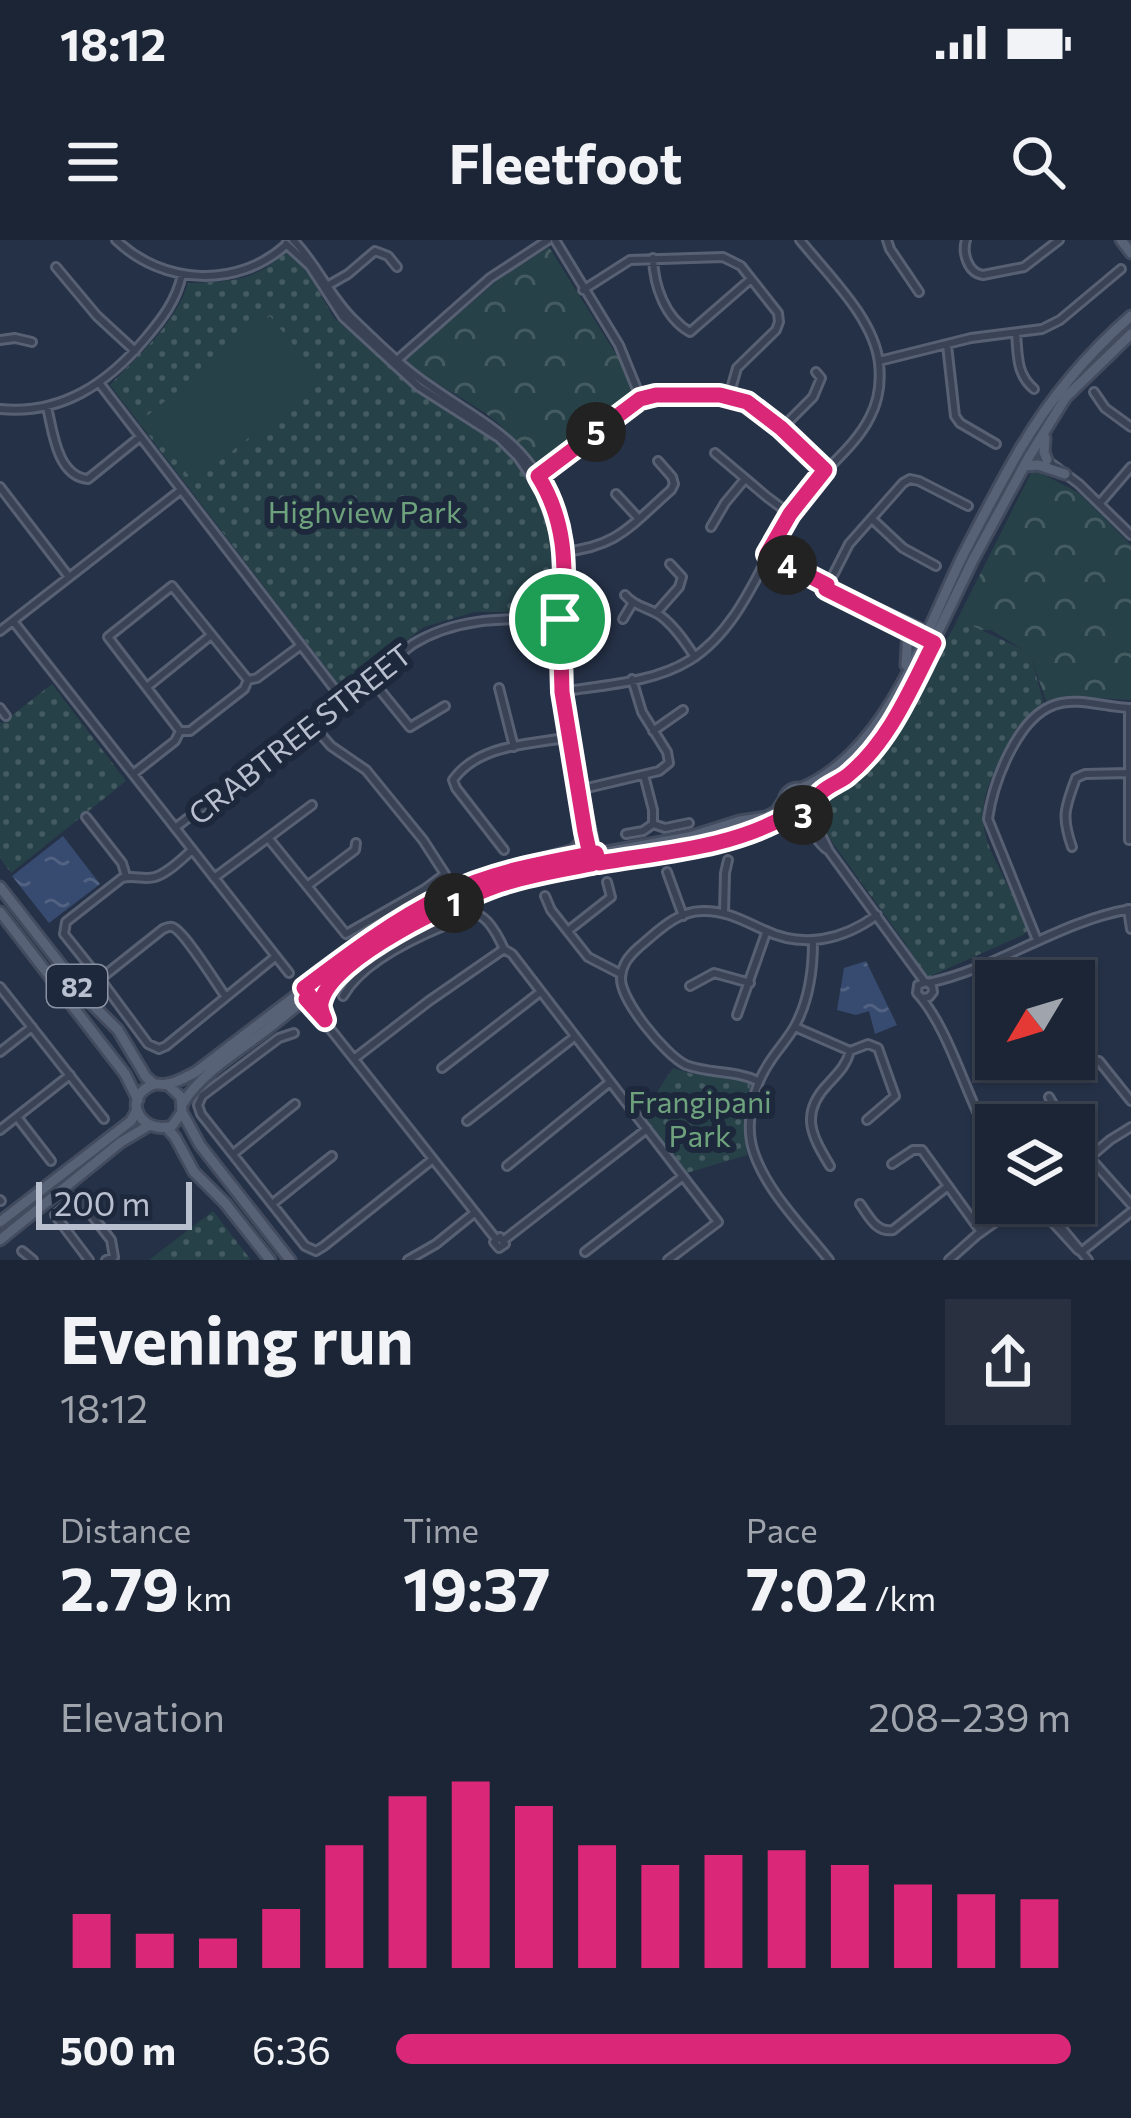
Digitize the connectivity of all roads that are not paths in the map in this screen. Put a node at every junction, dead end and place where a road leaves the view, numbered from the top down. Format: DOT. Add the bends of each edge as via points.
graph roads {
  1 [pos="116,240"];
  2 [pos="552,240"];
  3 [pos="800,240"];
  4 [pos="887,240"];
  5 [pos="966,240"];
  6 [pos="1059,240"];
  7 [pos="1121,240"];
  8 [pos="290,241"];
  9 [pos="1131,253"];
  10 [pos="653,258"];
  11 [pos="56,267"];
  12 [pos="397,267"];
  13 [pos="1121,269"];
  14 [pos="182,274"];
  15 [pos="751,279"];
  16 [pos="326,287"];
  17 [pos="583,290"];
  18 [pos="919,292"];
  19 [pos="1131,316"];
  20 [pos="1016,333"];
  21 [pos="1131,334"];
  22 [pos="0,340"];
  23 [pos="32,342"];
  24 [pos="946,344"];
  25 [pos="135,351"];
  26 [pos="879,361"];
  27 [pos="395,362"];
  28 [pos="816,372"];
  29 [pos="100,384"];
  30 [pos="1034,389"];
  31 [pos="1094,392"];
  32 [pos="729,396"];
  33 [pos="640,399"];
  34 [pos="46,407"];
  35 [pos="0,409"];
  36 [pos="955,416"];
  37 [pos="1054,416"];
  38 [pos="946,420"];
  39 [pos="1131,427"];
  40 [pos="781,428"];
  41 [pos="140,437"];
  42 [pos="997,444"];
  43 [pos="1027,450"];
  44 [pos="715,453"];
  45 [pos="658,461"];
  46 [pos="1049,462"];
  47 [pos="1024,466"];
  48 [pos="1131,467"];
  49 [pos="825,470"];
  50 [pos="1065,474"];
  51 [pos="536,478"];
  52 [pos="745,478"];
  53 [pos="0,487"];
  54 [pos="181,490"];
  55 [pos="616,494"];
  56 [pos="1100,502"];
  57 [pos="968,506"];
  58 [pos="790,514"];
  59 [pos="639,519"];
  60 [pos="871,519"];
  61 [pos="711,526"];
  62 [pos="1131,535"];
  63 [pos="561,552"];
  64 [pos="766,556"];
  65 [pos="670,564"];
  66 [pos="936,566"];
  67 [pos="69,577"];
  68 [pos="826,587"];
  69 [pos="625,595"];
  70 [pos="632,604"];
  71 [pos="656,613"];
  72 [pos="562,619"];
  73 [pos="623,620"];
  74 [pos="13,621"];
  75 [pos="908,630"];
  76 [pos="0,631"];
  77 [pos="210,636"];
  78 [pos="931,637"];
  79 [pos="299,646"];
  80 [pos="695,657"];
  81 [pos="371,679"];
  82 [pos="632,679"];
  83 [pos="248,680"];
  84 [pos="902,682"];
  85 [pos="148,686"];
  86 [pos="499,688"];
  87 [pos="565,691"];
  88 [pos="343,700"];
  89 [pos="445,706"];
  90 [pos="0,708"];
  91 [pos="1130,708"];
  92 [pos="683,710"];
  93 [pos="6,716"];
  94 [pos="311,722"];
  95 [pos="180,731"];
  96 [pos="653,731"];
  97 [pos="572,737"];
  98 [pos="514,747"];
  99 [pos="1129,773"];
  100 [pos="133,774"];
  101 [pos="644,775"];
  102 [pos="802,788"];
  103 [pos="581,789"];
  104 [pos="784,800"];
  105 [pos="311,805"];
  106 [pos="802,811"];
  107 [pos="86,817"];
  108 [pos="689,823"];
  109 [pos="652,824"];
  110 [pos="175,828"];
  111 [pos="626,834"];
  112 [pos="586,836"];
  113 [pos="269,838"];
  114 [pos="1129,840"];
  115 [pos="356,843"];
  116 [pos="1072,848"];
  117 [pos="192,850"];
  118 [pos="504,850"];
  119 [pos="594,858"];
  120 [pos="728,860"];
  121 [pos="541,864"];
  122 [pos="667,872"];
  123 [pos="126,876"];
  124 [pos="214,878"];
  125 [pos="607,882"];
  126 [pos="307,886"];
  127 [pos="0,887"];
  128 [pos="545,896"];
  129 [pos="1129,909"];
  130 [pos="0,912"];
  131 [pos="724,913"];
  132 [pos="877,915"];
  133 [pos="683,916"];
  134 [pos="1131,929"];
  135 [pos="568,931"];
  136 [pos="766,932"];
  137 [pos="1037,940"];
  138 [pos="813,942"];
  139 [pos="504,949"];
  140 [pos="275,957"];
  141 [pos="994,960"];
  142 [pos="975,968"];
  143 [pos="344,969"];
  144 [pos="289,974"];
  145 [pos="621,974"];
  146 [pos="951,978"];
  147 [pos="100,979"];
  148 [pos="750,983"];
  149 [pos="924,984"];
  150 [pos="690,986"];
  151 [pos="0,987"];
  152 [pos="539,992"];
  153 [pos="305,993"];
  154 [pos="343,996"];
  155 [pos="929,996"];
  156 [pos="226,997"];
  157 [pos="322,1015"];
  158 [pos="737,1015"];
  159 [pos="32,1027"];
  160 [pos="795,1027"];
  161 [pos="294,1033"];
  162 [pos="574,1037"];
  163 [pos="850,1051"];
  164 [pos="0,1052"];
  165 [pos="355,1058"];
  166 [pos="1099,1061"];
  167 [pos="442,1068"];
  168 [pos="70,1075"];
  169 [pos="758,1081"];
  170 [pos="610,1082"];
  171 [pos="160,1084"];
  172 [pos="1048,1097"];
  173 [pos="1131,1101"];
  174 [pos="295,1104"];
  175 [pos="1052,1104"];
  176 [pos="138,1105"];
  177 [pos="183,1107"];
  178 [pos="975,1109"];
  179 [pos="16,1118"];
  180 [pos="104,1119"];
  181 [pos="867,1120"];
  182 [pos="467,1121"];
  183 [pos="148,1126"];
  184 [pos="1131,1127"];
  185 [pos="166,1129"];
  186 [pos="646,1129"];
  187 [pos="0,1130"];
  188 [pos="1095,1153"];
  189 [pos="233,1154"];
  190 [pos="332,1156"];
  191 [pos="433,1160"];
  192 [pos="51,1161"];
  193 [pos="892,1164"];
  194 [pos="1095,1165"];
  195 [pos="507,1166"];
  196 [pos="830,1166"];
  197 [pos="683,1176"];
  198 [pos="948,1186"];
  199 [pos="272,1204"];
  200 [pos="860,1204"];
  201 [pos="1131,1208"];
  202 [pos="474,1214"];
  203 [pos="0,1222"];
  204 [pos="993,1224"];
  205 [pos="1058,1224"];
  206 [pos="982,1232"];
  207 [pos="2,1239"];
  208 [pos="501,1242"];
  209 [pos="425,1250"];
  210 [pos="22,1251"];
  211 [pos="585,1252"];
  212 [pos="1081,1252"];
  213 [pos="110,1258"];
  214 [pos="33,1260"];
  215 [pos="89,1260"];
  216 [pos="270,1260"];
  217 [pos="290,1260"];
  218 [pos="408,1260"];
  219 [pos="430,1260"];
  220 [pos="513,1260"];
  221 [pos="668,1260"];
  222 [pos="830,1260"];
  223 [pos="949,1260"];
  224 [pos="1088,1260"];
  1 -- 14 [label="street" via="141,261"];
  2 -- 17 [label="street"];
  2 -- 27 [label="street" via="490,278"];
  3 -- 26 [label="street" via="864,321"];
  4 -- 18 [label="street"];
  5 -- 6 [label="street" via="971,268 982,275 1024,267"];
  7 -- 9 [label="main road"];
  8 -- 14 [label="street" via="242,271"];
  8 -- 16 [label="street"];
  10 -- 15 [label="street" via="730,259"];
  10 -- 15 [label="street" via="656,289 690,332"];
  10 -- 17 [label="street" via="630,260"];
  11 -- 25 [label="street"];
  12 -- 16 [label="street" via="376,251"];
  13 -- 20 [label="street" via="1060,320"];
  14 -- 25 [label="street" via="173,302"];
  15 -- 32 [label="street" via="779,322 737,368"];
  16 -- 27 [label="street" via="344,317"];
  17 -- 33 [label="street" via="619,345"];
  19 -- 43 [label="main road" via="1058,393"];
  20 -- 24 [label="street"];
  20 -- 30 [label="street" via="1019,370"];
  21 -- 37 [label="main road"];
  22 -- 23 [label="street"];
  24 -- 26 [label="street"];
  24 -- 36 [label="street"];
  25 -- 29 [label="street"];
  26 -- 49 [label="street" via="874,411"];
  27 -- 51 [label="street" via="498,431 523,452"];
  28 -- 40 [label="street" via="813,397"];
  29 -- 34 [label="street"];
  29 -- 41 [label="street"];
  31 -- 39 [label="street"];
  32 -- 33 [label="street"];
  32 -- 40 [label="street"];
  33 -- 51 [label="street"];
  34 -- 35 [label="street"];
  34 -- 41 [label="street" via="60,457 81,479"];
  36 -- 38 [label="street"];
  36 -- 42 [label="street"];
  37 -- 43 [label="main road"];
  37 -- 46 [label="main road" via="1044,444"];
  40 -- 49 [label="street"];
  41 -- 54 [label="street"];
  43 -- 46 [label="street"];
  43 -- 47 [label="main road"];
  43 -- 78 [label="main road" via="964,555"];
  44 -- 52 [label="street"];
  45 -- 59 [label="street" via="674,484"];
  46 -- 50 [label="street"];
  47 -- 50 [label="main road"];
  47 -- 78 [label="main road"];
  48 -- 56 [label="street"];
  49 -- 58 [label="street"];
  50 -- 56 [label="street"];
  51 -- 63 [label="street" via="551,502"];
  52 -- 58 [label="street"];
  52 -- 61 [label="street"];
  53 -- 67 [label="street"];
  54 -- 67 [label="street"];
  54 -- 79 [label="street"];
  55 -- 59 [label="street"];
  56 -- 62 [label="street"];
  57 -- 60 [label="street" via="910,475"];
  58 -- 64 [label="street"];
  59 -- 63 [label="street" via="612,541"];
  60 -- 66 [label="street"];
  60 -- 68 [label="street"];
  63 -- 72 [label="street"];
  64 -- 68 [label="street"];
  64 -- 80 [label="street" via="735,613"];
  65 -- 71 [label="street" via="682,577"];
  67 -- 74 [label="street"];
  68 -- 75 [label="street"];
  68 -- 78 [label="street"];
  69 -- 70 [label="street"];
  70 -- 71 [label="street"];
  70 -- 73 [label="street"];
  71 -- 80 [label="street"];
  72 -- 81 [label="street, CRABTREE STREET" via="446,627"];
  72 -- 87 [label="street"];
  74 -- 76 [label="street"];
  74 -- 100 [label="street"];
  75 -- 78 [label="street"];
  75 -- 84 [label="main road"];
  77 -- 83 [label="street"];
  77 -- 85 [label="street"];
  77 -- 85 [label="street" via="172,586 109,637"];
  78 -- 84 [label="main road"];
  78 -- 106 [label="main road" via="888,729"];
  79 -- 83 [label="street"];
  79 -- 88 [label="street"];
  80 -- 82 [label="street"];
  81 -- 88 [label="street, CRABTREE STREET"];
  81 -- 89 [label="street" via="410,727"];
  82 -- 87 [label="street"];
  82 -- 96 [label="street"];
  83 -- 95 [label="street"];
  84 -- 102 [label="main road" via="840,768"];
  85 -- 95 [label="street"];
  86 -- 98 [label="street"];
  87 -- 97 [label="street"];
  88 -- 94 [label="street, CRABTREE STREET"];
  90 -- 93 [label="street"];
  91 -- 99 [label="street"];
  91 -- 137 [label="street" via="1052,705 1027,724 1001,769 988,819"];
  92 -- 96 [label="street"];
  94 -- 110 [label="street, CRABTREE STREET"];
  94 -- 126 [label="street" via="366,770 445,870 346,934"];
  95 -- 100 [label="street"];
  96 -- 101 [label="street" via="672,764"];
  97 -- 98 [label="street"];
  97 -- 103 [label="street"];
  98 -- 118 [label="street" via="479,757 454,779"];
  99 -- 114 [label="street"];
  99 -- 116 [label="street" via="1076,778 1063,823"];
  100 -- 110 [label="street"];
  101 -- 103 [label="street"];
  101 -- 109 [label="street"];
  102 -- 104 [label="main road"];
  102 -- 106 [label="main road" via="810,794"];
  103 -- 112 [label="street"];
  103 -- 119 [label="street"];
  104 -- 106 [label="main road"];
  104 -- 119 [label="main road" via="766,817"];
  105 -- 113 [label="street"];
  106 -- 119 [label="main road" via="720,842"];
  106 -- 132 [label="street"];
  107 -- 123 [label="street"];
  108 -- 109 [label="street"];
  109 -- 111 [label="street"];
  110 -- 117 [label="street"];
  112 -- 119 [label="street"];
  112 -- 121 [label="main road"];
  113 -- 124 [label="street"];
  113 -- 126 [label="street"];
  115 -- 126 [label="street"];
  117 -- 123 [label="street" via="157,877"];
  117 -- 124 [label="street"];
  119 -- 121 [label="main road"];
  119 -- 143 [label="main road" via="458,901"];
  120 -- 131 [label="street"];
  121 -- 153 [label="main road" via="448,892 386,927"];
  122 -- 133 [label="street"];
  123 -- 147 [label="street" via="63,928"];
  124 -- 140 [label="street"];
  125 -- 135 [label="street" via="610,897"];
  127 -- 171 [label="main road, 82"];
  128 -- 135 [label="street"];
  129 -- 134 [label="street"];
  129 -- 137 [label="street"];
  130 -- 176 [label="main road, 82" via="125,1074"];
  131 -- 133 [label="street"];
  131 -- 136 [label="street"];
  132 -- 138 [label="street"];
  132 -- 149 [label="street"];
  133 -- 145 [label="street" via="634,951"];
  135 -- 145 [label="street" via="588,957"];
  136 -- 138 [label="street"];
  136 -- 148 [label="street"];
  137 -- 141 [label="street"];
  138 -- 160 [label="street"];
  139 -- 152 [label="street"];
  139 -- 154 [label="street" via="482,916 472,914 390,954"];
  139 -- 165 [label="street"];
  140 -- 144 [label="street"];
  140 -- 156 [label="street"];
  142 -- 146 [label="street"];
  143 -- 153 [label="main road"];
  143 -- 157 [label="main road" via="322,999"];
  145 -- 169 [label="street" via="626,999 675,1058"];
  146 -- 149 [label="street"];
  146 -- 155 [label="street"];
  147 -- 156 [label="street" via="156,1049"];
  147 -- 156 [label="street" via="171,926"];
  148 -- 150 [label="street" via="714,973"];
  148 -- 158 [label="street"];
  149 -- 155 [label="street"];
  149 -- 155 [label="street" via="917,993"];
  151 -- 159 [label="street"];
  152 -- 162 [label="street"];
  152 -- 167 [label="street"];
  153 -- 157 [label="street"];
  153 -- 171 [label="main road" via="196,1072"];
  153 -- 177 [label="main road" via="204,1077"];
  155 -- 178 [label="street"];
  157 -- 165 [label="street"];
  159 -- 164 [label="street"];
  159 -- 168 [label="street"];
  160 -- 163 [label="street"];
  160 -- 169 [label="street"];
  161 -- 189 [label="street" via="202,1096 201,1114"];
  162 -- 170 [label="street"];
  162 -- 182 [label="street"];
  163 -- 181 [label="street" via="878,1048 896,1092"];
  163 -- 196 [label="street" via="811,1114"];
  165 -- 191 [label="street"];
  166 -- 173 [label="street"];
  168 -- 179 [label="street"];
  168 -- 180 [label="street"];
  169 -- 222 [label="street" via="753,1150 771,1187"];
  170 -- 186 [label="street"];
  170 -- 195 [label="street"];
  171 -- 176 [label="main road" via="144,1090"];
  171 -- 177 [label="main road, 82" via="177,1091"];
  172 -- 175 [label="street"];
  174 -- 189 [label="street"];
  176 -- 183 [label="main road, 82"];
  176 -- 203 [label="main road" via="131,1121"];
  177 -- 185 [label="main road"];
  177 -- 217 [label="main road, 82" via="200,1145"];
  179 -- 187 [label="street"];
  179 -- 192 [label="street"];
  183 -- 185 [label="main road"];
  183 -- 207 [label="main road"];
  184 -- 188 [label="street"];
  185 -- 216 [label="main road"];
  186 -- 197 [label="street"];
  186 -- 208 [label="street"];
  189 -- 199 [label="street"];
  190 -- 199 [label="street"];
  191 -- 199 [label="street" via="316,1251"];
  191 -- 202 [label="street"];
  193 -- 198 [label="street" via="922,1150"];
  194 -- 201 [label="street"];
  197 -- 211 [label="street"];
  197 -- 221 [label="street" via="718,1222"];
  198 -- 200 [label="street" via="892,1230 878,1228"];
  198 -- 206 [label="street"];
  201 -- 212 [label="street"];
  202 -- 208 [label="street"];
  202 -- 209 [label="street"];
  204 -- 206 [label="street"];
  205 -- 212 [label="street"];
  206 -- 223 [label="street"];
  208 -- 220 [label="street"];
  209 -- 218 [label="street"];
  209 -- 219 [label="street"];
  210 -- 214 [label="street"];
  212 -- 224 [label="street"];
  213 -- 215 [label="street" via="111,1240 77,1196 55,1215"];
}
